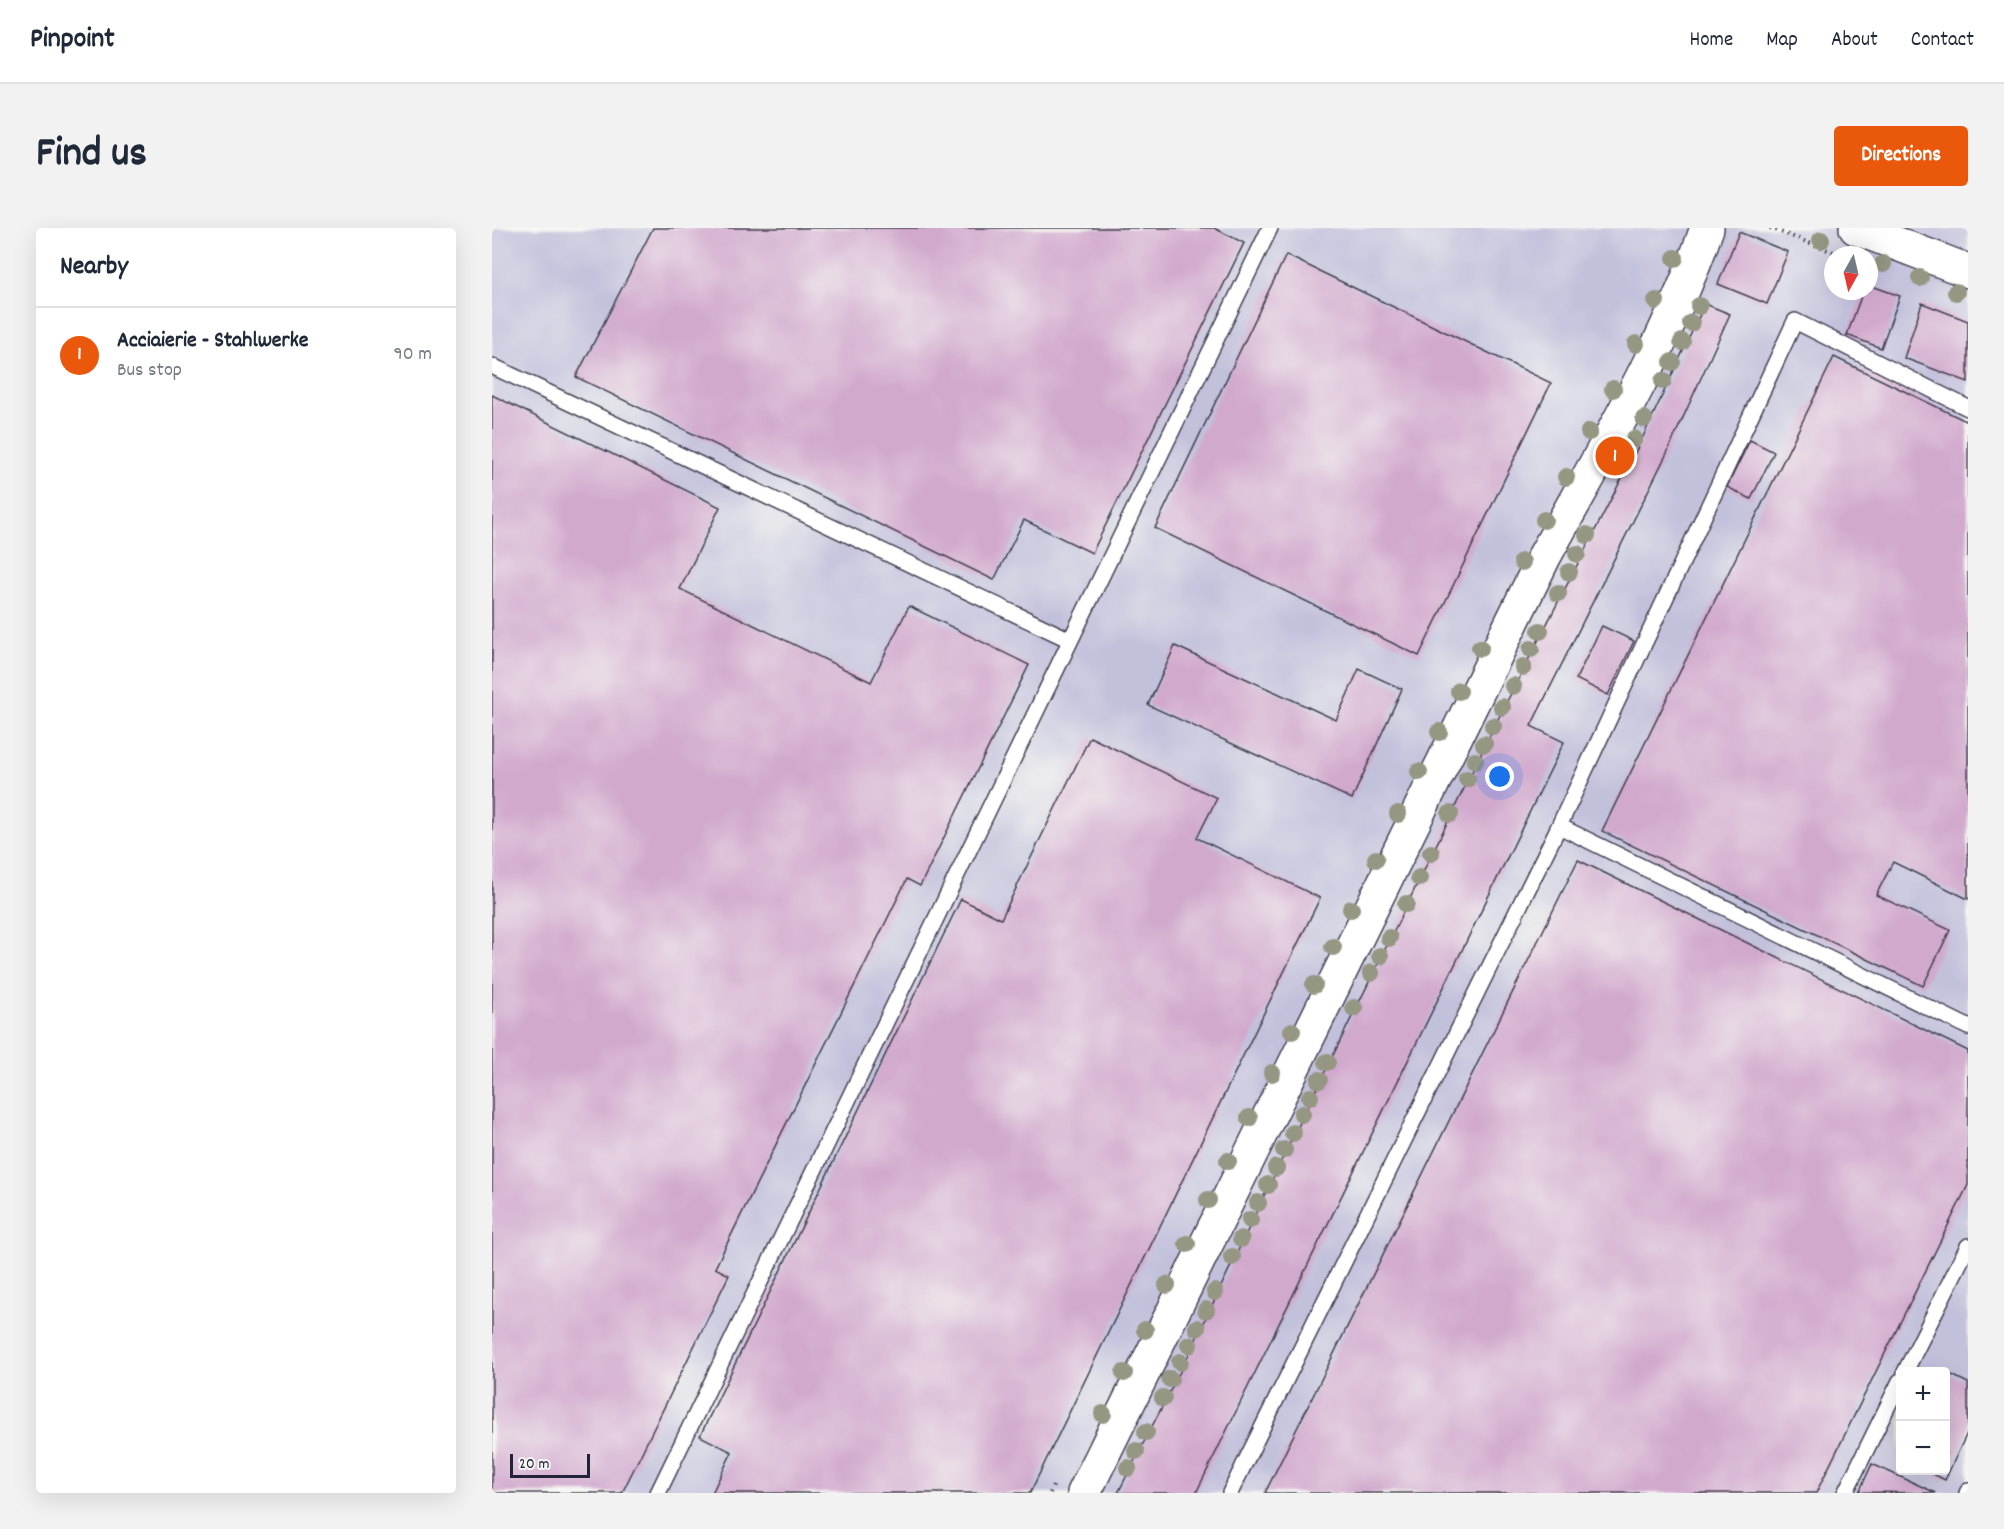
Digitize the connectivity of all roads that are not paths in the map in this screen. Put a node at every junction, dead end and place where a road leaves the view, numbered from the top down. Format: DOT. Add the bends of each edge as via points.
graph roads {
  1 [pos="1270,228"];
  2 [pos="1707,228"];
  3 [pos="1856,228"];
  4 [pos="1968,271"];
  5 [pos="492,366"];
  6 [pos="1968,408"];
  7 [pos="1070,640"];
  8 [pos="1558,826"];
  9 [pos="1968,1027"];
  10 [pos="1968,1246"];
  11 [pos="1907,1367"];
  12 [pos="1896,1389"];
  13 [pos="658,1493"];
  14 [pos="1084,1493"];
  15 [pos="1230,1493"];
  16 [pos="1845,1493"];
  1 -- 7 [label="lane"];
  2 -- 14 [label="main road" via="1678,306 1544,557"];
  3 -- 4 [label="main road"];
  5 -- 7 [label="lane"];
  6 -- 8 [label="lane" via="1795,321"];
  7 -- 13 [label="lane"];
  8 -- 9 [label="lane"];
  8 -- 15 [label="lane"];
  10 -- 11 [label="lane"];
  12 -- 16 [label="lane"];
}
